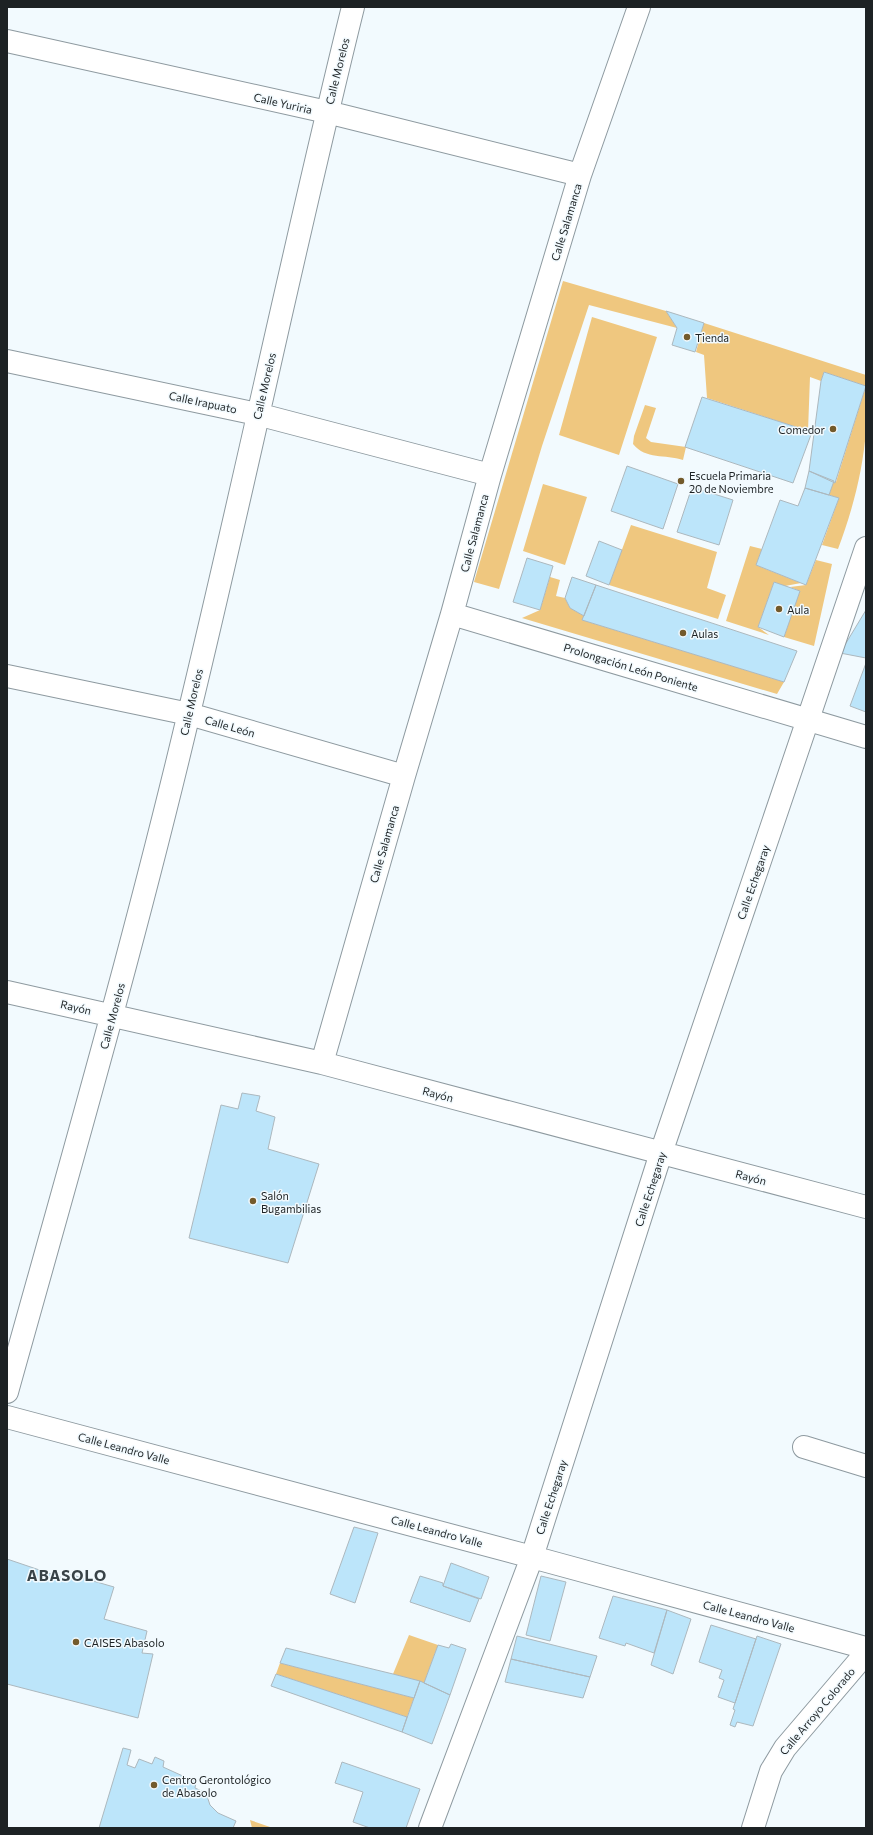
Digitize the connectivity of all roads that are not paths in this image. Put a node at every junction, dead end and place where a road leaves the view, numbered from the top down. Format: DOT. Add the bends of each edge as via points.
graph roads {
  1 [pos="353,7"];
  2 [pos="639,7"];
  3 [pos="7,41"];
  4 [pos="327,112"];
  5 [pos="580,175"];
  6 [pos="7,361"];
  7 [pos="257,414"];
  8 [pos="490,476"];
  9 [pos="866,548"];
  10 [pos="452,614"];
  11 [pos="7,676"];
  12 [pos="189,714"];
  13 [pos="809,720"];
  14 [pos="866,737"];
  15 [pos="404,776"];
  16 [pos="7,992"];
  17 [pos="112,1015"];
  18 [pos="322,1062"];
  19 [pos="661,1154"];
  20 [pos="866,1208"];
  21 [pos="7,1392"];
  22 [pos="7,1417"];
  23 [pos="804,1447"];
  24 [pos="866,1466"];
  25 [pos="532,1557"];
  26 [pos="866,1648"];
  27 [pos="866,1653"];
  28 [pos="430,1828"];
  29 [pos="754,1828"];
  1 -- 4 [label="street, Calle Morelos"];
  2 -- 5 [label="street, Calle Salamanca"];
  3 -- 4 [label="street, Calle Yuriria"];
  4 -- 5 [label="street, Calle Yuriria"];
  4 -- 7 [label="street, Calle Morelos"];
  5 -- 8 [label="street, Calle Salamanca"];
  6 -- 7 [label="street, Calle Irapuato"];
  7 -- 8 [label="street, Calle Irapuato"];
  7 -- 12 [label="street, Calle Morelos"];
  8 -- 10 [label="street, Calle Salamanca"];
  9 -- 13 [label="street, Calle Echegaray"];
  10 -- 13 [label="street, Prolongación León Poniente"];
  10 -- 15 [label="street, Calle Salamanca"];
  11 -- 12 [label="street, Calle León"];
  12 -- 15 [label="street, Calle León"];
  12 -- 17 [label="street, Calle Morelos"];
  13 -- 14 [label="street, Prolongación León Poniente"];
  13 -- 19 [label="street, Calle Echegaray"];
  15 -- 18 [label="street, Calle Salamanca"];
  16 -- 17 [label="street, Rayón"];
  17 -- 18 [label="street, Rayón"];
  17 -- 21 [label="street, Calle Morelos"];
  18 -- 19 [label="street, Rayón"];
  19 -- 20 [label="street, Rayón"];
  19 -- 25 [label="street, Calle Echegaray"];
  22 -- 25 [label="street, Calle Leandro Valle"];
  23 -- 24 [label="street"];
  25 -- 26 [label="street, Calle Leandro Valle"];
  25 -- 28 [label="street, Calle Echegaray"];
  27 -- 29 [label="street, Calle Arroyo Colorado" via="785,1748 771,1771"];
}
